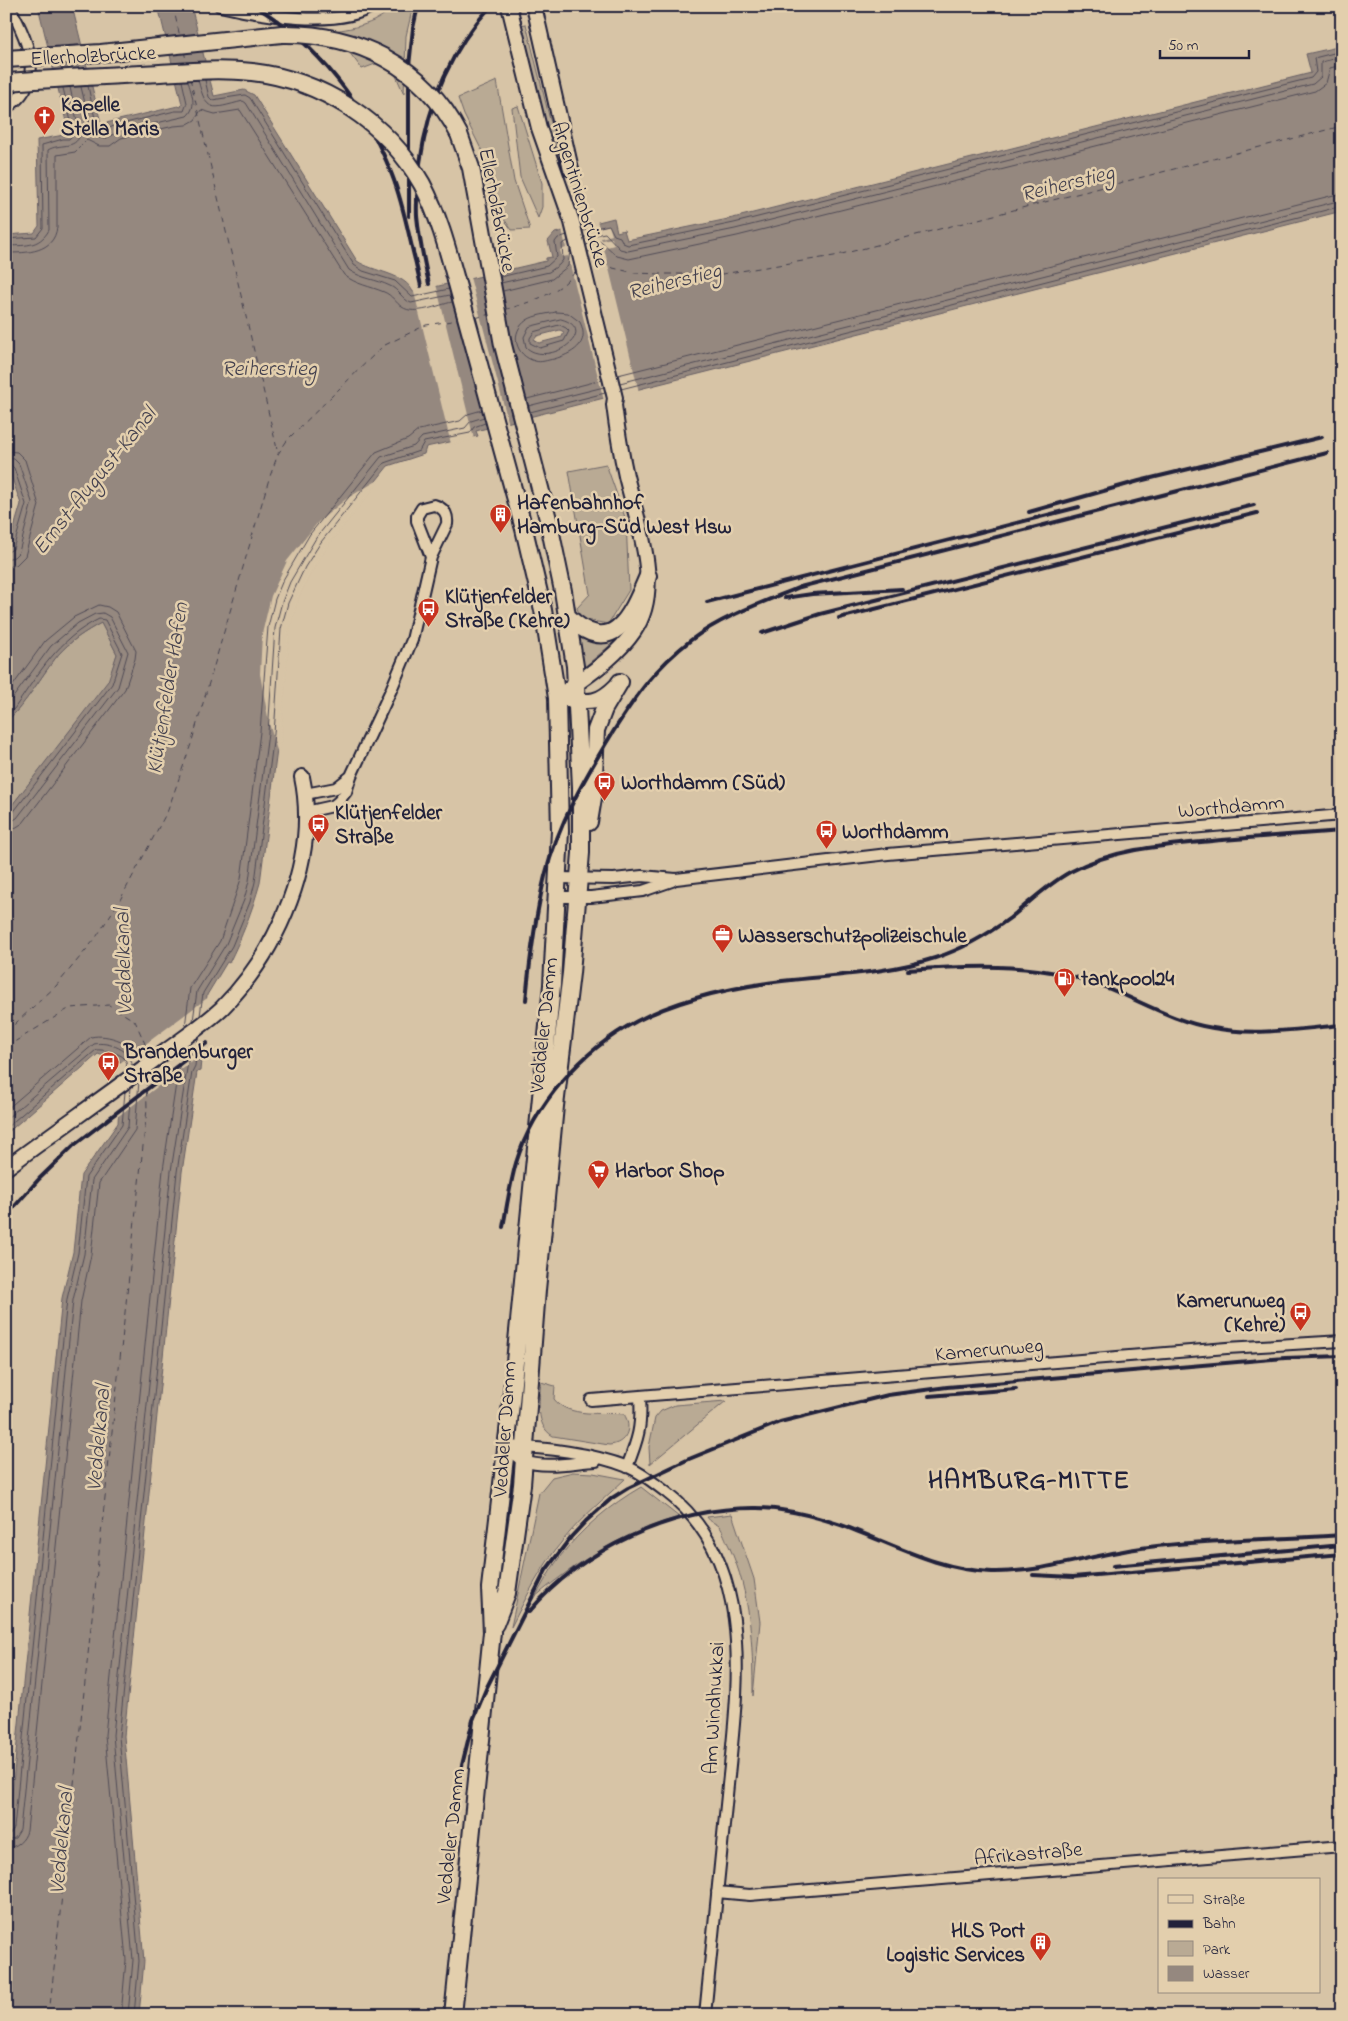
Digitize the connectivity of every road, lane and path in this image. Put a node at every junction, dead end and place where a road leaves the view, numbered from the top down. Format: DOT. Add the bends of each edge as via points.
graph roads {
  1 [pos="9,6"];
  2 [pos="220,6"];
  3 [pos="372,6"];
  4 [pos="509,6"];
  5 [pos="534,6"];
  6 [pos="6,59"];
  7 [pos="6,82"];
  8 [pos="6,108"];
  9 [pos="571,169"];
  10 [pos="523,424"];
  11 [pos="496,431"];
  12 [pos="431,557"];
  13 [pos="648,576"];
  14 [pos="567,616"];
  15 [pos="620,682"];
  16 [pos="576,683"];
  17 [pos="557,698"];
  18 [pos="578,701"];
  19 [pos="351,776"];
  20 [pos="302,777"];
  21 [pos="305,794"];
  22 [pos="306,812"];
  23 [pos="1342,815"];
  24 [pos="581,853"];
  25 [pos="558,878"];
  26 [pos="579,879"];
  27 [pos="676,879"];
  28 [pos="557,897"];
  29 [pos="577,897"];
  30 [pos="6,1168"];
  31 [pos="1342,1340"];
  32 [pos="640,1397"];
  33 [pos="591,1400"];
  34 [pos="506,1446"];
  35 [pos="524,1454"];
  36 [pos="606,1461"];
  37 [pos="627,1467"];
  38 [pos="492,1632"];
  39 [pos="1342,1846"];
  40 [pos="717,1892"];
  41 [pos="453,2015"];
  42 [pos="705,2015"];
  1 -- 8 [label="street" via="27,40 30,70 26,89"];
  2 -- 3 [label="street" via="272,16 331,18 359,14"];
  4 -- 13 [label="street, Argentinienbrücke" via="539,128 572,222 615,398 616,422"];
  5 -- 9 [label="street, Argentinienbrücke"];
  6 -- 10 [label="main road, Ellerholzbrücke, bridge" via="307,34 359,45 414,77 446,110 472,168 503,345"];
  7 -- 11 [label="main road, Ellerholzbrücke, bridge" via="197,71 252,72 309,86 356,111 403,155 434,210 451,261"];
  10 -- 14 [label="main road, Veddeler Damm" via="548,519"];
  11 -- 17 [label="main road, Veddeler Damm" via="543,610"];
  12 -- 12 [label="street" via="447,524 443,509 434,505 422,508 417,516"];
  12 -- 19 [label="street" via="412,640"];
  13 -- 14 [label="main road" via="628,617 610,633 589,633"];
  13 -- 16 [label="street, Argentinienbrücke" via="647,600 635,631 615,652"];
  14 -- 16 [label="main road, Veddeler Damm"];
  15 -- 18 [label="street" via="597,700"];
  15 -- 24 [label="main road" via="596,730 593,798"];
  16 -- 17 [label="street, Argentinienbrücke"];
  16 -- 18 [label="main road, Veddeler Damm"];
  17 -- 18 [label="street"];
  17 -- 25 [label="main road, Veddeler Damm"];
  18 -- 24 [label="main road, Veddeler Damm"];
  19 -- 21 [label="street" via="336,788"];
  19 -- 22 [label="street" via="346,792 338,802"];
  20 -- 21 [label="street"];
  21 -- 22 [label="street"];
  22 -- 30 [label="street" via="302,856 283,915 250,975 230,999 119,1086"];
  23 -- 27 [label="street, Worthdamm" via="878,855"];
  24 -- 26 [label="main road, Veddeler Damm"];
  25 -- 26 [label="street, Worthdamm"];
  25 -- 28 [label="main road, Veddeler Damm"];
  26 -- 27 [label="street, Worthdamm" via="642,876"];
  26 -- 29 [label="main road, Veddeler Damm"];
  27 -- 29 [label="street, Worthdamm" via="643,891"];
  28 -- 29 [label="street, Worthdamm"];
  28 -- 34 [label="main road, Veddeler Damm" via="548,1032"];
  29 -- 35 [label="main road, Veddeler Damm" via="570,991 537,1290"];
  31 -- 32 [label="street, Kamerunweg"];
  32 -- 33 [label="street, Kamerunweg"];
  32 -- 37 [label="street" via="639,1436"];
  34 -- 35 [label="street" via="517,1457"];
  34 -- 38 [label="main road, Veddeler Damm" via="490,1588"];
  35 -- 36 [label="street, Am Windhukkai" via="571,1452"];
  35 -- 36 [label="street, Am Windhukkai" via="542,1464"];
  35 -- 38 [label="main road, Veddeler Damm" via="507,1592"];
  36 -- 37 [label="street, Am Windhukkai"];
  37 -- 40 [label="street, Am Windhukkai" via="674,1498 698,1523 720,1564 732,1604 737,1679"];
  38 -- 41 [label="main road, Veddeler Damm"];
  39 -- 40 [label="street, Afrikastraße" via="750,1895"];
  40 -- 42 [label="street, Am Windhukkai"];
}
